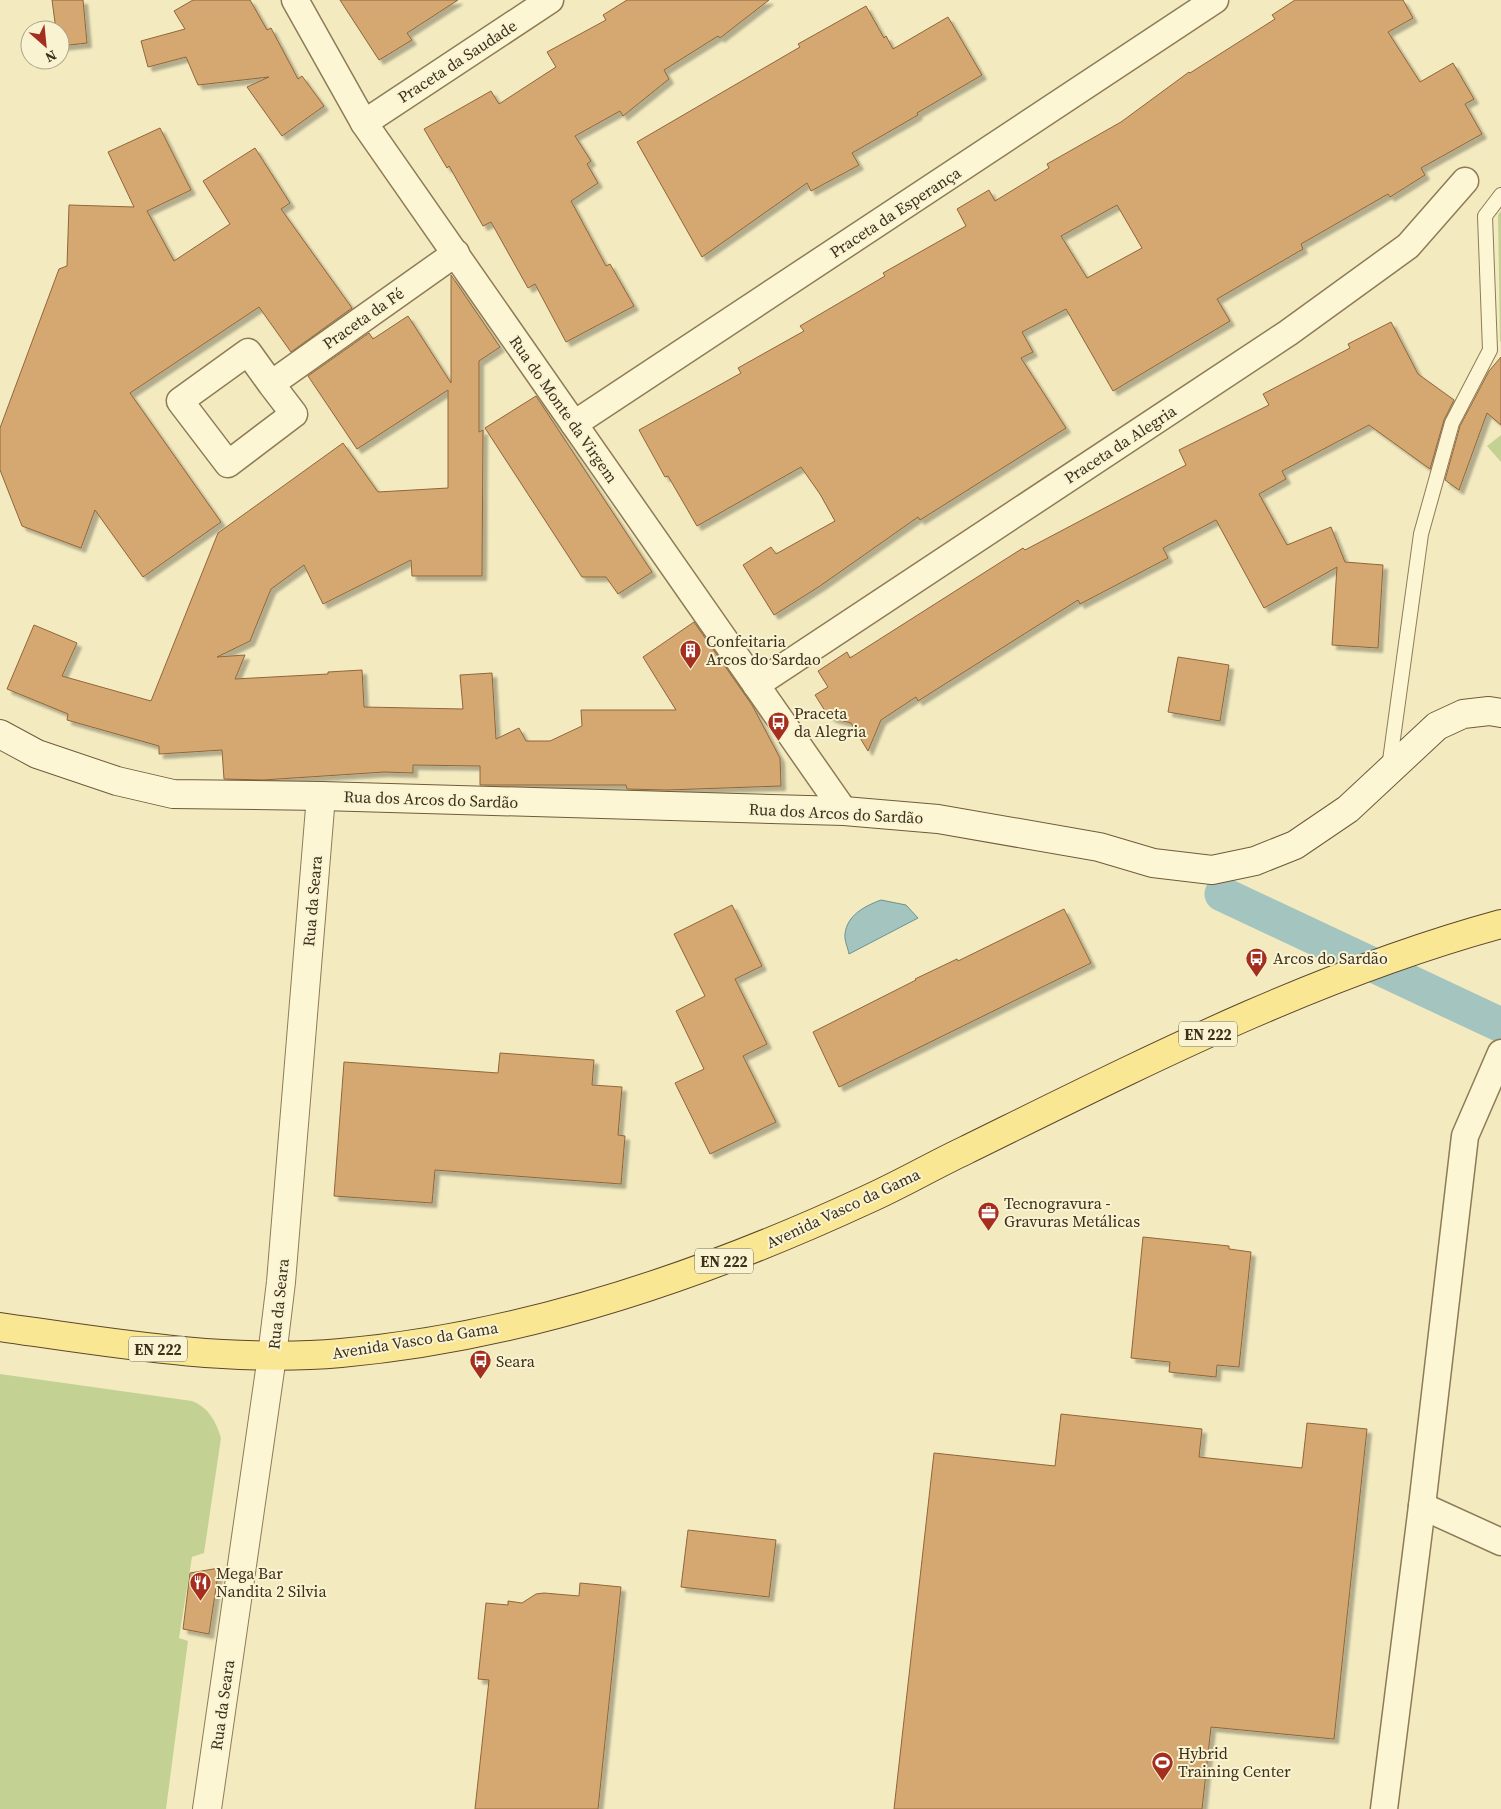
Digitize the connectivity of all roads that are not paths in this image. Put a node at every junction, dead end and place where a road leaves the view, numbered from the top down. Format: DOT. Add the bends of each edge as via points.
graph roads {
  1 [pos="295,0"];
  2 [pos="550,0"];
  3 [pos="1215,0"];
  4 [pos="364,123"];
  5 [pos="1465,181"];
  6 [pos="1501,195"];
  7 [pos="456,253"];
  8 [pos="271,384"];
  9 [pos="574,424"];
  10 [pos="756,685"];
  11 [pos="1501,713"];
  12 [pos="0,734"];
  13 [pos="1388,772"];
  14 [pos="321,796"];
  15 [pos="844,811"];
  16 [pos="1501,924"];
  17 [pos="1501,1053"];
  18 [pos="0,1327"];
  19 [pos="272,1356"];
  20 [pos="1422,1506"];
  21 [pos="1501,1542"];
  22 [pos="207,1809"];
  23 [pos="1384,1809"];
  1 -- 4 [label="street, Rua do Monte da Virgem"];
  2 -- 4 [label="street, Praceta da Saudade"];
  3 -- 9 [label="street, Praceta da Esperança"];
  4 -- 7 [label="street, Rua do Monte da Virgem"];
  5 -- 10 [label="street, Praceta da Alegria" via="1408,246 1288,333"];
  6 -- 13 [label="lane" via="1485,216 1490,350 1452,422 1421,534"];
  7 -- 8 [label="street, Praceta da Fé"];
  7 -- 9 [label="street, Rua do Monte da Virgem"];
  9 -- 10 [label="street, Rua do Monte da Virgem"];
  10 -- 15 [label="street, Rua do Monte da Virgem"];
  11 -- 13 [label="main road, Rua dos Arcos do Sardão" via="1463,714 1437,726"];
  12 -- 14 [label="main road, Rua dos Arcos do Sardão" via="37,754 173,794"];
  13 -- 15 [label="main road, Rua dos Arcos do Sardão" via="1348,809 1295,846 1255,861 1212,870 1153,863 1099,847 938,819"];
  14 -- 15 [label="main road, Rua dos Arcos do Sardão"];
  14 -- 19 [label="main road, Rua da Seara" via="281,1282"];
  16 -- 19 [label="main road, Avenida Vasco da Gama / EN 222" via="1425,946 1295,996 1114,1077 868,1200 728,1259 574,1309 461,1336 339,1354"];
  17 -- 20 [label="street" via="1465,1136"];
  18 -- 19 [label="main road, Avenida Vasco da Gama / EN 222" via="120,1345"];
  19 -- 22 [label="main road, Rua da Seara"];
  20 -- 21 [label="street"];
  20 -- 23 [label="street"];
}
